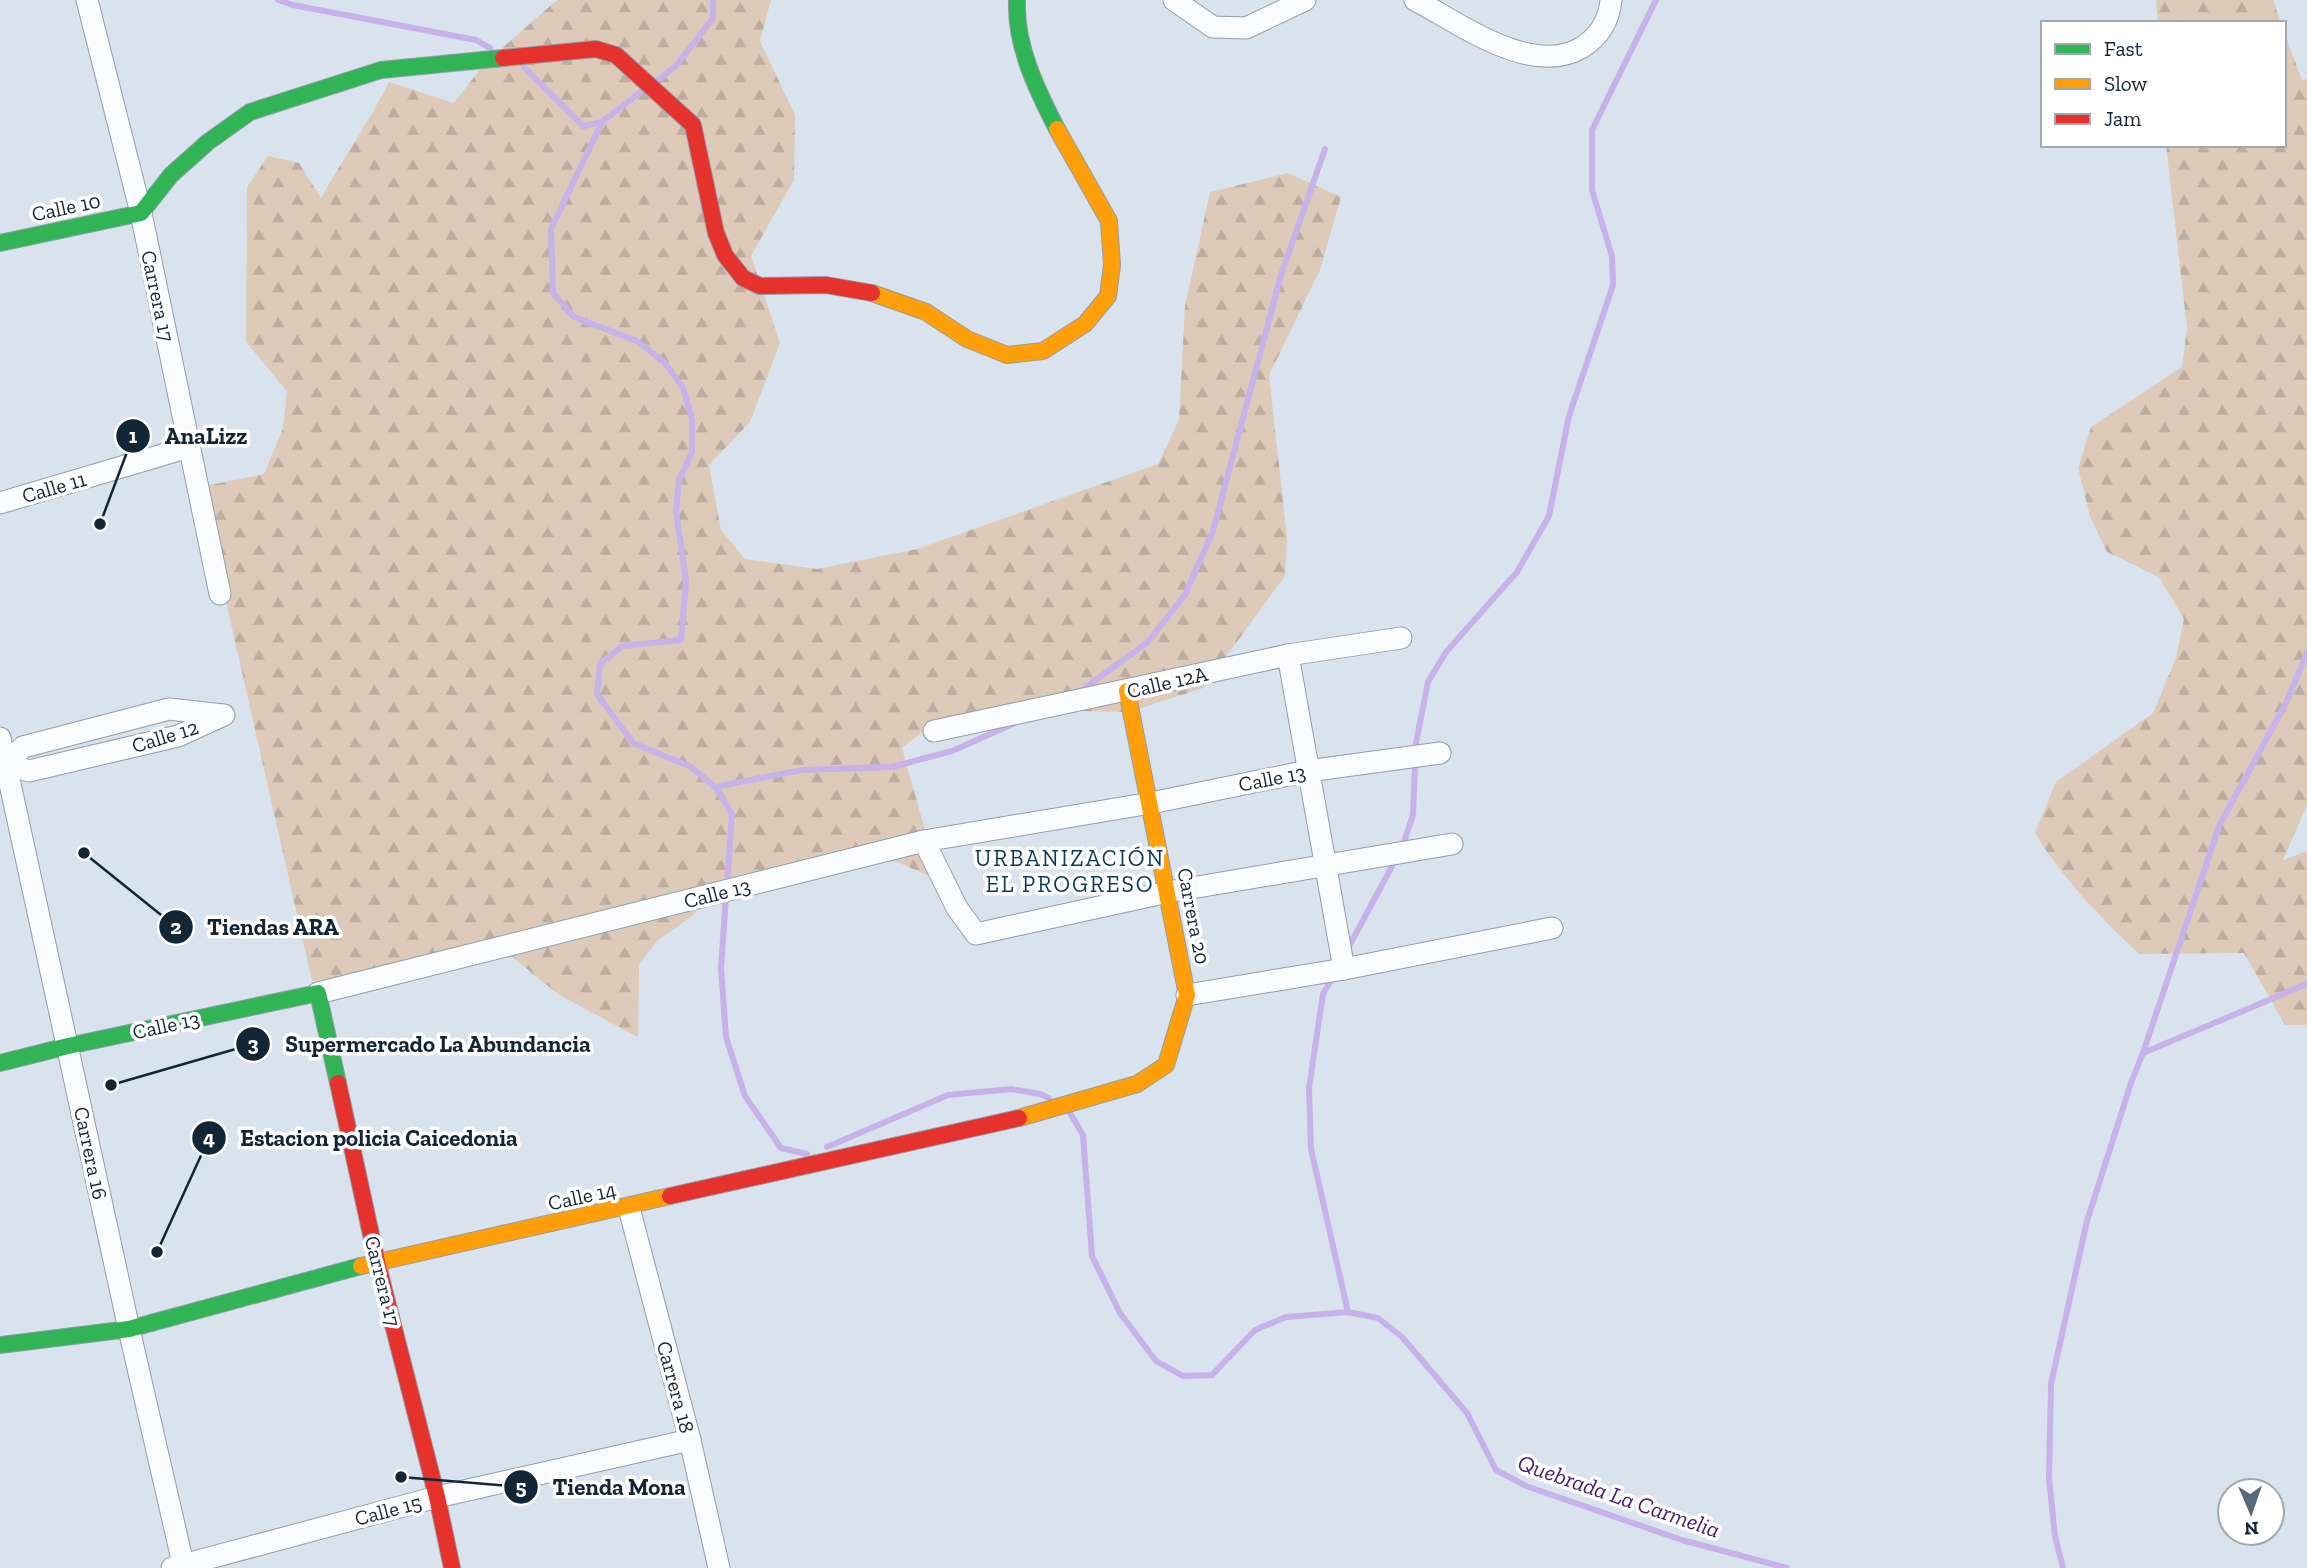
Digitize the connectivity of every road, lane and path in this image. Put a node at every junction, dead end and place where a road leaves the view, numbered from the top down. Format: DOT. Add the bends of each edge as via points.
graph roads {
  1 [pos="87,0"];
  2 [pos="1017,0"];
  3 [pos="1174,0"];
  4 [pos="1305,0"];
  5 [pos="1415,0"];
  6 [pos="1611,0"];
  7 [pos="141,213"];
  8 [pos="0,243"];
  9 [pos="188,447"];
  10 [pos="0,503"];
  11 [pos="220,594"];
  12 [pos="1401,638"];
  13 [pos="1288,655"];
  14 [pos="1127,691"];
  15 [pos="934,731"];
  16 [pos="0,738"];
  17 [pos="1440,753"];
  18 [pos="3,764"];
  19 [pos="1308,771"];
  20 [pos="1151,803"];
  21 [pos="924,841"];
  22 [pos="1452,844"];
  23 [pos="1326,865"];
  24 [pos="1168,892"];
  25 [pos="1552,928"];
  26 [pos="1344,969"];
  27 [pos="318,993"];
  28 [pos="1187,995"];
  29 [pos="68,1046"];
  30 [pos="0,1063"];
  31 [pos="1166,1065"];
  32 [pos="629,1208"];
  33 [pos="377,1262"];
  34 [pos="129,1329"];
  35 [pos="0,1345"];
  36 [pos="690,1440"];
  37 [pos="437,1497"];
  38 [pos="179,1567"];
  39 [pos="452,1568"];
  40 [pos="719,1568"];
  1 -- 7 [label="street, Carrera 17"];
  2 -- 7 [label="street" via="1016,21 1035,86 1110,221 1108,296 1085,324 1043,351 1007,355 967,339 926,312 866,291 826,285 760,286 743,278 724,256 716,233 693,125 616,55 596,49 381,70 250,112 171,175"];
  3 -- 4 [label="street" via="1213,27 1246,28"];
  5 -- 6 [label="street" via="1494,44 1526,54 1567,56 1593,41 1609,16"];
  7 -- 8 [label="street, Calle 10"];
  7 -- 9 [label="street, Carrera 17"];
  9 -- 10 [label="street, Calle 11"];
  9 -- 11 [label="street, Carrera 17"];
  12 -- 13 [label="street, Calle 12A"];
  13 -- 14 [label="street, Calle 12A"];
  13 -- 19 [label="street"];
  14 -- 15 [label="street, Calle 12A"];
  14 -- 20 [label="street, Carrera 20"];
  16 -- 18 [label="street, Carrera 16"];
  17 -- 19 [label="street, Calle 13"];
  18 -- 18 [label="street, Calle 12" via="29,771 178,736 223,715 169,709 23,747"];
  18 -- 29 [label="street, Carrera 16"];
  19 -- 20 [label="street, Calle 13"];
  19 -- 23 [label="street"];
  20 -- 21 [label="street, Calle 13"];
  20 -- 24 [label="street, Carrera 20"];
  21 -- 24 [label="street" via="957,908 976,934"];
  21 -- 27 [label="street, Calle 13"];
  22 -- 23 [label="street"];
  23 -- 24 [label="street"];
  23 -- 26 [label="street"];
  24 -- 28 [label="street, Carrera 20"];
  25 -- 26 [label="street"];
  26 -- 28 [label="street"];
  27 -- 29 [label="street, Calle 13"];
  27 -- 33 [label="street, Carrera 17"];
  28 -- 31 [label="street, Carrera 20"];
  29 -- 30 [label="street, Calle 13"];
  29 -- 34 [label="street, Carrera 16"];
  31 -- 32 [label="street, Calle 14" via="1137,1084 1021,1118"];
  32 -- 33 [label="street, Calle 14"];
  32 -- 36 [label="street, Carrera 18"];
  33 -- 34 [label="street, Calle 14"];
  33 -- 37 [label="street, Carrera 17"];
  34 -- 35 [label="street, Calle 14"];
  34 -- 38 [label="street, Carrera 16"];
  36 -- 37 [label="street, Calle 15"];
  36 -- 40 [label="street, Carrera 18"];
  37 -- 38 [label="street, Calle 15"];
  37 -- 39 [label="street, Carrera 17"];
}
